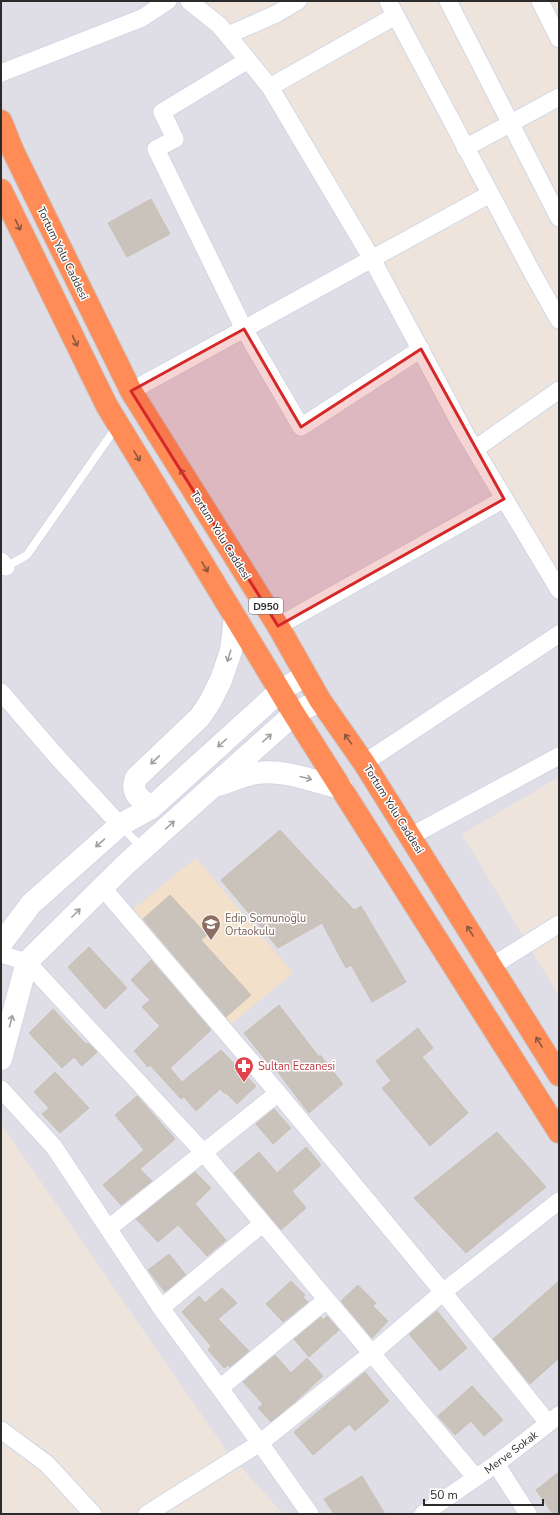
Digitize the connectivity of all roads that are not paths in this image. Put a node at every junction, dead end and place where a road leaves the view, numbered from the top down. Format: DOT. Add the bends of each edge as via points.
graph roads {
  1 [pos="168,1"];
  2 [pos="189,1"];
  3 [pos="298,1"];
  4 [pos="448,1"];
  5 [pos="540,1"];
  6 [pos="391,8"];
  7 [pos="228,36"];
  8 [pos="559,39"];
  9 [pos="248,60"];
  10 [pos="1,73"];
  11 [pos="270,87"];
  12 [pos="559,97"];
  13 [pos="1,121"];
  14 [pos="510,123"];
  15 [pos="465,148"];
  16 [pos="1,190"];
  17 [pos="490,194"];
  18 [pos="559,218"];
  19 [pos="372,259"];
  20 [pos="559,320"];
  21 [pos="244,329"];
  22 [pos="421,349"];
  23 [pos="559,390"];
  24 [pos="131,391"];
  25 [pos="118,424"];
  26 [pos="474,449"];
  27 [pos="504,499"];
  28 [pos="4,564"];
  29 [pos="559,590"];
  30 [pos="235,618"];
  31 [pos="278,626"];
  32 [pos="559,634"];
  33 [pos="306,675"];
  34 [pos="280,691"];
  35 [pos="1,692"];
  36 [pos="320,700"];
  37 [pos="294,714"];
  38 [pos="559,756"];
  39 [pos="364,763"];
  40 [pos="213,786"];
  41 [pos="342,788"];
  42 [pos="151,808"];
  43 [pos="120,825"];
  44 [pos="411,836"];
  45 [pos="143,849"];
  46 [pos="102,887"];
  47 [pos="559,924"];
  48 [pos="1,944"];
  49 [pos="1,954"];
  50 [pos="27,962"];
  51 [pos="492,966"];
  52 [pos="1,1059"];
  53 [pos="559,1075"];
  54 [pos="1,1089"];
  55 [pos="278,1093"];
  56 [pos="559,1132"];
  57 [pos="204,1153"];
  58 [pos="559,1201"];
  59 [pos="262,1224"];
  60 [pos="108,1228"];
  61 [pos="443,1292"];
  62 [pos="326,1300"];
  63 [pos="161,1308"];
  64 [pos="371,1354"];
  65 [pos="220,1388"];
  66 [pos="554,1419"];
  67 [pos="1,1430"];
  68 [pos="260,1443"];
  69 [pos="496,1464"];
  70 [pos="476,1478"];
  71 [pos="93,1514"];
  72 [pos="147,1514"];
  73 [pos="310,1514"];
  74 [pos="423,1514"];
  75 [pos="528,1514"];
  1 -- 10 [label="street" via="142,18"];
  2 -- 7 [label="street" via="219,25"];
  3 -- 7 [label="street"];
  4 -- 14 [label="street"];
  5 -- 8 [label="street"];
  6 -- 11 [label="street"];
  6 -- 15 [label="street"];
  7 -- 9 [label="street"];
  9 -- 11 [label="street"];
  9 -- 21 [label="street" via="162,112 175,139 156,149"];
  11 -- 19 [label="street"];
  12 -- 14 [label="street"];
  13 -- 24 [label="highway, Tortum Yolu Caddesi / D950" via="13,151"];
  14 -- 15 [label="street"];
  14 -- 18 [label="street"];
  15 -- 17 [label="street"];
  16 -- 25 [label="highway, D950, one-way"];
  17 -- 19 [label="street"];
  17 -- 20 [label="street"];
  19 -- 21 [label="street"];
  19 -- 22 [label="street"];
  21 -- 22 [label="street" via="301,427"];
  21 -- 24 [label="street"];
  22 -- 26 [label="street"];
  23 -- 26 [label="street"];
  31 -- 24 [label="highway, Tortum Yolu Caddesi / D950, one-way"];
  25 -- 28 [label="lane" via="27,555"];
  25 -- 30 [label="highway, D950, one-way"];
  26 -- 27 [label="street"];
  27 -- 29 [label="street"];
  27 -- 31 [label="street"];
  30 -- 34 [label="highway, D950"];
  30 -- 42 [label="main road, one-way" via="231,651 210,702 200,717 136,778 134,792"];
  31 -- 33 [label="highway, Tortum Yolu Caddesi / D950"];
  32 -- 39 [label="street"];
  33 -- 34 [label="main road"];
  33 -- 36 [label="highway, Tortum Yolu Caddesi / D950"];
  34 -- 37 [label="highway, D950"];
  34 -- 42 [label="main road, one-way"];
  35 -- 43 [label="street"];
  36 -- 37 [label="main road"];
  39 -- 36 [label="highway, Tortum Yolu Caddesi / D950, one-way"];
  40 -- 37 [label="main road, one-way"];
  37 -- 41 [label="highway, D950"];
  38 -- 44 [label="street"];
  39 -- 44 [label="highway, Tortum Yolu Caddesi / D950"];
  40 -- 41 [label="main road, one-way" via="257,773 290,774"];
  45 -- 40 [label="main road, one-way"];
  41 -- 56 [label="highway, D950"];
  42 -- 43 [label="main road"];
  43 -- 45 [label="lane"];
  43 -- 48 [label="main road, one-way" via="31,904"];
  51 -- 44 [label="highway, Tortum Yolu Caddesi / D950, one-way"];
  45 -- 46 [label="main road"];
  50 -- 46 [label="main road, one-way"];
  46 -- 55 [label="street"];
  47 -- 51 [label="street"];
  49 -- 50 [label="street"];
  52 -- 50 [label="main road, one-way"];
  50 -- 57 [label="street"];
  53 -- 51 [label="highway, Tortum Yolu Caddesi / D950, one-way"];
  54 -- 60 [label="street" via="54,1147"];
  55 -- 57 [label="street"];
  55 -- 61 [label="street"];
  57 -- 59 [label="street"];
  57 -- 60 [label="street"];
  58 -- 61 [label="street"];
  59 -- 62 [label="street"];
  59 -- 63 [label="street"];
  60 -- 63 [label="street"];
  61 -- 64 [label="street"];
  61 -- 66 [label="street"];
  62 -- 64 [label="street"];
  62 -- 65 [label="street"];
  63 -- 65 [label="street"];
  64 -- 68 [label="street"];
  64 -- 70 [label="street"];
  65 -- 68 [label="street"];
  66 -- 69 [label="street, Merve Sokak"];
  67 -- 71 [label="street" via="47,1464"];
  68 -- 72 [label="street"];
  68 -- 73 [label="street"];
  69 -- 70 [label="street, Merve Sokak"];
  69 -- 75 [label="street"];
  70 -- 74 [label="street, Merve Sokak"];
}
